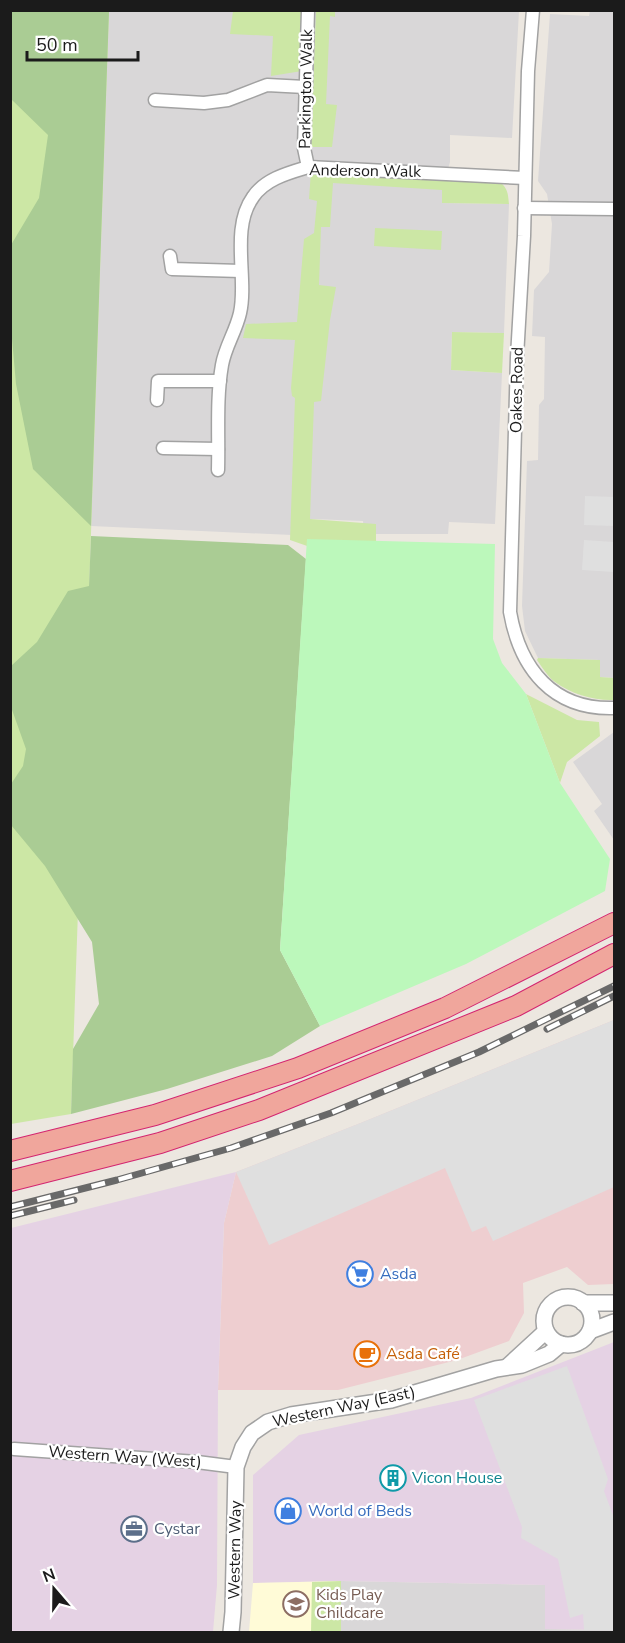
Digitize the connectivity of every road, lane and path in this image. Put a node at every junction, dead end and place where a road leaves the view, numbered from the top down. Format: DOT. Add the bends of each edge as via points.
graph roads {
  1 [pos="308,10"];
  2 [pos="533,10"];
  3 [pos="305,87"];
  4 [pos="155,100"];
  5 [pos="308,167"];
  6 [pos="525,178"];
  7 [pos="524,208"];
  8 [pos="615,210"];
  9 [pos="170,256"];
  10 [pos="241,271"];
  11 [pos="220,381"];
  12 [pos="157,400"];
  13 [pos="163,448"];
  14 [pos="218,449"];
  15 [pos="218,470"];
  16 [pos="615,708"];
  17 [pos="615,922"];
  18 [pos="615,954"];
  19 [pos="10,1151"];
  20 [pos="10,1181"];
  21 [pos="583,1303"];
  22 [pos="615,1303"];
  23 [pos="615,1322"];
  24 [pos="546,1331"];
  25 [pos="590,1331"];
  26 [pos="561,1344"];
  27 [pos="508,1366"];
  28 [pos="14,1449"];
  29 [pos="236,1467"];
  30 [pos="231,1632"];
  1 -- 3 [label="street, Parkington Walk"];
  2 -- 6 [label="street, Oakes Road"];
  3 -- 4 [label="street" via="267,85 228,100 204,103"];
  3 -- 5 [label="street, Parkington Walk" via="304,148"];
  5 -- 6 [label="street, Anderson Walk"];
  5 -- 10 [label="street, Anderson Walk" via="271,181 251,199 242,220"];
  6 -- 7 [label="street, Oakes Road"];
  7 -- 8 [label="street"];
  7 -- 16 [label="street, Oakes Road" via="510,612 513,632 525,661 543,685 596,708"];
  9 -- 10 [label="street" via="172,269"];
  10 -- 11 [label="street, Anderson Walk" via="240,312 222,362"];
  11 -- 12 [label="street" via="158,381"];
  11 -- 14 [label="street, Anderson Walk"];
  13 -- 14 [label="street"];
  14 -- 15 [label="street, Anderson Walk"];
  17 -- 19 [label="highway" via="445,1008 298,1068 155,1115"];
  18 -- 20 [label="highway" via="516,1006 260,1110 160,1143"];
  21 -- 22 [label="street"];
  21 -- 24 [label="street" via="571,1298 554,1302 544,1315"];
  21 -- 25 [label="street" via="591,1316"];
  23 -- 25 [label="street"];
  24 -- 26 [label="street"];
  24 -- 27 [label="street, Western Way (East)"];
  25 -- 26 [label="street" via="579,1342"];
  26 -- 27 [label="street, Western Way (East)" via="549,1354"];
  27 -- 29 [label="street, Western Way (East)" via="391,1400 268,1422 252,1432"];
  28 -- 29 [label="street, Western Way (West)"];
  29 -- 30 [label="street, Western Way"];
}
